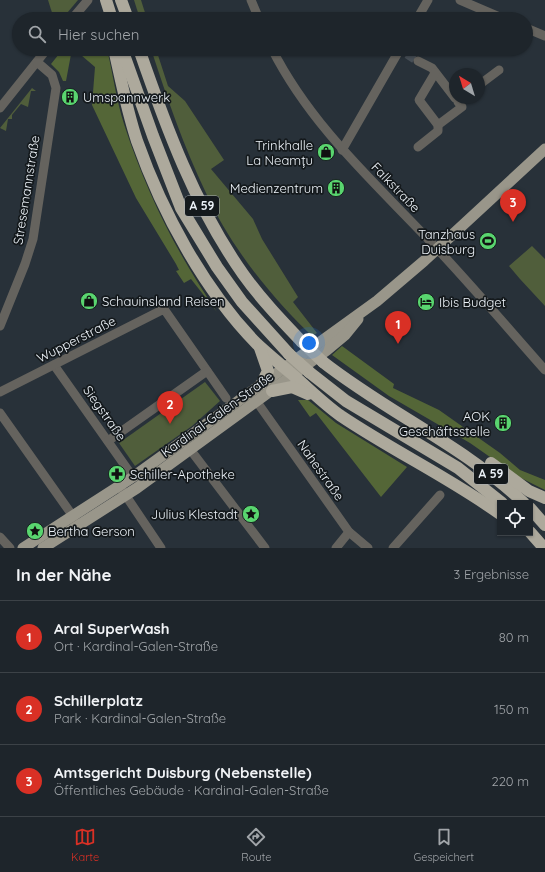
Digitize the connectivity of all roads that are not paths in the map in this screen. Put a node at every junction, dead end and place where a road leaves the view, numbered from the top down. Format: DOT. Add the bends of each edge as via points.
graph roads {
  1 [pos="88,0"];
  2 [pos="106,0"];
  3 [pos="121,0"];
  4 [pos="251,0"];
  5 [pos="428,0"];
  6 [pos="460,0"];
  7 [pos="78,12"];
  8 [pos="108,12"];
  9 [pos="110,12"];
  10 [pos="125,12"];
  11 [pos="256,12"];
  12 [pos="421,12"];
  13 [pos="488,12"];
  14 [pos="533,31"];
  15 [pos="545,36"];
  16 [pos="42,56"];
  17 [pos="116,56"];
  18 [pos="124,56"];
  19 [pos="141,56"];
  20 [pos="276,56"];
  21 [pos="399,56"];
  22 [pos="418,61"];
  23 [pos="37,62"];
  24 [pos="499,70"];
  25 [pos="435,73"];
  26 [pos="485,80"];
  27 [pos="449,89"];
  28 [pos="461,104"];
  29 [pos="0,108"];
  30 [pos="438,125"];
  31 [pos="339,147"];
  32 [pos="418,147"];
  33 [pos="545,149"];
  34 [pos="437,249"];
  35 [pos="0,326"];
  36 [pos="258,344"];
  37 [pos="54,365"];
  38 [pos="545,370"];
  39 [pos="207,371"];
  40 [pos="289,372"];
  41 [pos="262,383"];
  42 [pos="272,391"];
  43 [pos="0,392"];
  44 [pos="226,398"];
  45 [pos="257,402"];
  46 [pos="323,402"];
  47 [pos="0,413"];
  48 [pos="108,441"];
  49 [pos="184,441"];
  50 [pos="456,448"];
  51 [pos="191,451"];
  52 [pos="133,477"];
  53 [pos="119,486"];
  54 [pos="127,495"];
  55 [pos="440,495"];
  56 [pos="545,498"];
  57 [pos="498,500"];
  58 [pos="521,500"];
  59 [pos="533,511"];
  60 [pos="497,512"];
  61 [pos="72,516"];
  62 [pos="545,525"];
  63 [pos="73,530"];
  64 [pos="349,532"];
  65 [pos="533,535"];
  66 [pos="0,536"];
  67 [pos="524,536"];
  68 [pos="10,548"];
  69 [pos="23,548"];
  70 [pos="43,548"];
  71 [pos="161,548"];
  72 [pos="265,548"];
  73 [pos="336,548"];
  74 [pos="368,548"];
  75 [pos="393,548"];
  76 [pos="535,548"];
  77 [pos="544,548"];
  1 -- 7 [label="street"];
  2 -- 8 [label="highway"];
  2 -- 9 [label="highway"];
  3 -- 10 [label="highway"];
  4 -- 11 [label="street"];
  5 -- 12 [label="street"];
  6 -- 13 [label="street"];
  14 -- 15 [label="street"];
  16 -- 23 [label="street"];
  17 -- 36 [label="highway" via="137,141 180,236 227,308"];
  18 -- 57 [label="highway, A 59, bridge" via="181,208 242,302 288,354 346,401 458,468"];
  19 -- 50 [label="highway, A 59, bridge" via="169,131 212,226 270,309 323,362 360,390"];
  20 -- 31 [label="street, Falkstraße" via="300,96"];
  21 -- 31 [label="street"];
  22 -- 25 [label="street" via="432,68"];
  23 -- 29 [label="street"];
  23 -- 35 [label="street, Stresemannstraße" via="52,75 56,88 32,239 25,264"];
  24 -- 26 [label="street"];
  25 -- 27 [label="street"];
  25 -- 30 [label="street" via="419,100"];
  28 -- 30 [label="street" via="462,106"];
  30 -- 32 [label="street" via="438,131"];
  31 -- 34 [label="street, Falkstraße"];
  33 -- 34 [label="main road, Kardinal-Galen-Straße"];
  34 -- 38 [label="street, Falkstraße"];
  34 -- 40 [label="main road, Kardinal-Galen-Straße"];
  36 -- 40 [label="highway"];
  36 -- 41 [label="highway" via="268,371"];
  37 -- 39 [label="street, Wupperstraße" via="164,309"];
  37 -- 43 [label="street, Wupperstraße"];
  37 -- 48 [label="street, Siegstraße"];
  39 -- 44 [label="street"];
  39 -- 48 [label="street"];
  40 -- 41 [label="main road, Kardinal-Galen-Straße"];
  40 -- 42 [label="main road, Kardinal-Galen-Straße"];
  40 -- 46 [label="highway"];
  41 -- 49 [label="main road, Kardinal-Galen-Straße"];
  42 -- 45 [label="main road, Kardinal-Galen-Straße"];
  42 -- 46 [label="highway" via="292,387"];
  45 -- 51 [label="main road, Kardinal-Galen-Straße"];
  45 -- 64 [label="street, Nahestraße"];
  46 -- 60 [label="highway" via="377,439"];
  47 -- 61 [label="street"];
  48 -- 52 [label="street, Siegstraße"];
  49 -- 51 [label="street"];
  49 -- 52 [label="main road, Kardinal-Galen-Straße"];
  50 -- 56 [label="highway" via="487,460 529,491"];
  50 -- 58 [label="highway, A 59" via="492,474"];
  51 -- 54 [label="main road, Kardinal-Galen-Straße"];
  51 -- 72 [label="street"];
  52 -- 53 [label="main road, Kardinal-Galen-Straße"];
  53 -- 54 [label="street"];
  53 -- 61 [label="main road, Kardinal-Galen-Straße"];
  54 -- 63 [label="main road, Kardinal-Galen-Straße"];
  54 -- 71 [label="street"];
  55 -- 75 [label="street"];
  59 -- 62 [label="highway"];
  61 -- 63 [label="street" via="75,522"];
  61 -- 69 [label="main road, Kardinal-Galen-Straße"];
  63 -- 70 [label="main road, Kardinal-Galen-Straße"];
  64 -- 73 [label="street"];
  64 -- 74 [label="street, Nahestraße"];
  65 -- 77 [label="highway"];
  66 -- 68 [label="street"];
  67 -- 76 [label="highway"];
}
